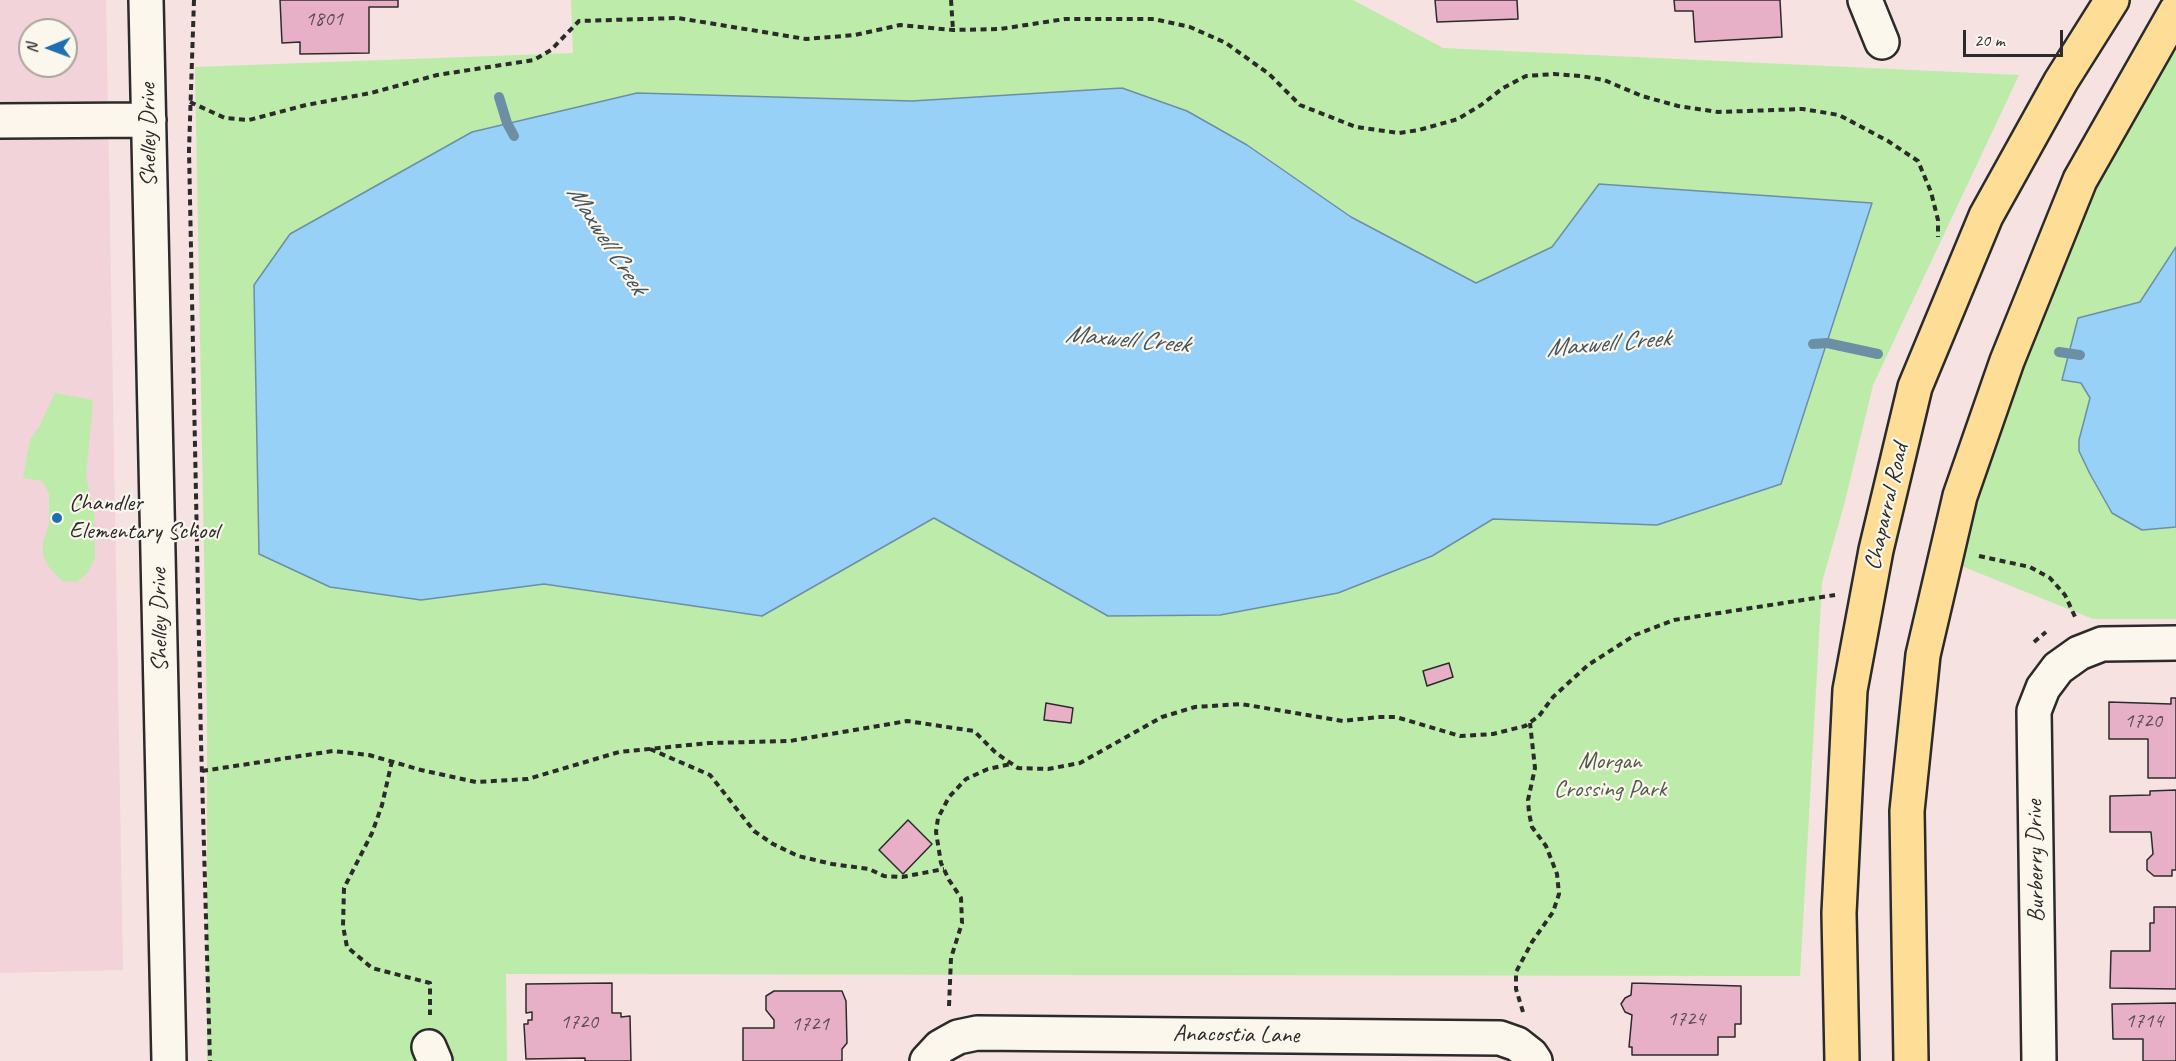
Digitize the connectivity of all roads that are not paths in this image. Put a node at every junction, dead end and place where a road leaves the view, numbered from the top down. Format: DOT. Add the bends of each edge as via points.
graph roads {
  1 [pos="146,0"];
  2 [pos="1865,0"];
  3 [pos="2112,0"];
  4 [pos="2176,11"];
  5 [pos="1882,42"];
  6 [pos="149,120"];
  7 [pos="0,121"];
  8 [pos="2176,643"];
  9 [pos="938,1050"];
  10 [pos="1528,1053"];
  11 [pos="169,1061"];
  12 [pos="1842,1061"];
  13 [pos="1911,1061"];
  14 [pos="2039,1061"];
  1 -- 6 [label="street, Shelley Drive"];
  2 -- 5 [label="street"];
  3 -- 12 [label="main road, Chaparral Road" via="2061,81 1986,216 1915,387 1875,550 1850,690 1839,913"];
  4 -- 13 [label="main road" via="2080,180 2007,361 1960,496 1923,655 1907,811"];
  6 -- 7 [label="street"];
  6 -- 11 [label="street, Shelley Drive"];
  8 -- 14 [label="street, Burberry Drive" via="2102,644 2085,650 2058,668 2043,687 2034,711"];
  9 -- 10 [label="street, Anacostia Lane" via="958,1037 977,1032 1500,1038"];
}
